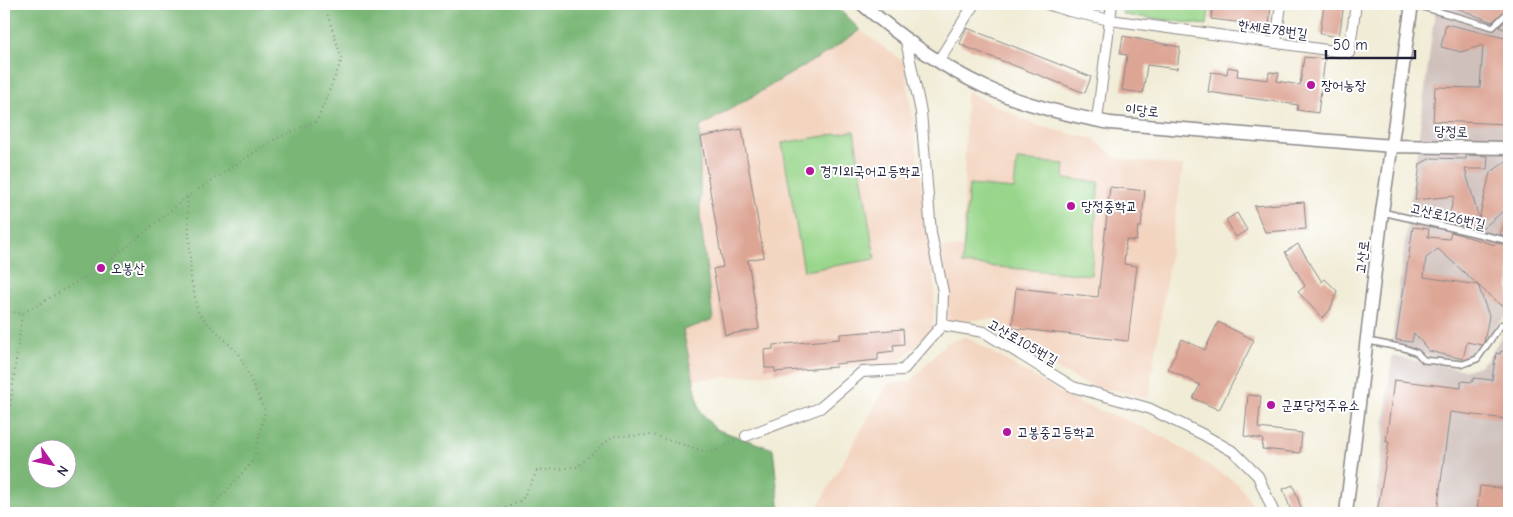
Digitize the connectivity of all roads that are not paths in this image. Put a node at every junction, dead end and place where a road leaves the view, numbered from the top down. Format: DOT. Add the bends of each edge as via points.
graph roads {
  1 [pos="862,4"];
  2 [pos="974,4"];
  3 [pos="1047,4"];
  4 [pos="1112,4"];
  5 [pos="1281,4"];
  6 [pos="1356,4"];
  7 [pos="1412,4"];
  8 [pos="1509,11"];
  9 [pos="1110,20"];
  10 [pos="906,40"];
  11 [pos="1276,43"];
  12 [pos="939,60"];
  13 [pos="1096,120"];
  14 [pos="1392,146"];
  15 [pos="1509,148"];
  16 [pos="1382,212"];
  17 [pos="1509,241"];
  18 [pos="1509,321"];
  19 [pos="942,326"];
  20 [pos="1367,341"];
  21 [pos="746,436"];
  22 [pos="1274,513"];
  23 [pos="1346,513"];
  1 -- 10 [label="street, 이당로"];
  2 -- 12 [label="street"];
  3 -- 9 [label="street, 한세로78번길"];
  4 -- 9 [label="street"];
  5 -- 11 [label="street"];
  6 -- 11 [label="street, 한세로78번길" via="1349,53"];
  7 -- 8 [label="lane" via="1493,27"];
  7 -- 14 [label="street, 고산로"];
  9 -- 11 [label="street, 한세로78번길"];
  9 -- 13 [label="street"];
  10 -- 12 [label="street, 이당로"];
  10 -- 19 [label="street" via="921,112 931,233 943,292"];
  12 -- 13 [label="street, 이당로" via="985,87"];
  13 -- 14 [label="street, 이당로"];
  14 -- 15 [label="street, 당정로"];
  14 -- 16 [label="street, 고산로"];
  16 -- 17 [label="lane, 고산로126번길"];
  16 -- 20 [label="street, 고산로"];
  18 -- 20 [label="lane" via="1501,325 1477,359 1463,364 1424,360 1404,348"];
  19 -- 21 [label="street" via="903,370 862,372 820,408"];
  19 -- 22 [label="street, 고산로105번길" via="984,332 1073,387 1148,408 1234,452 1258,476"];
  20 -- 23 [label="street, 고산로"];
}
